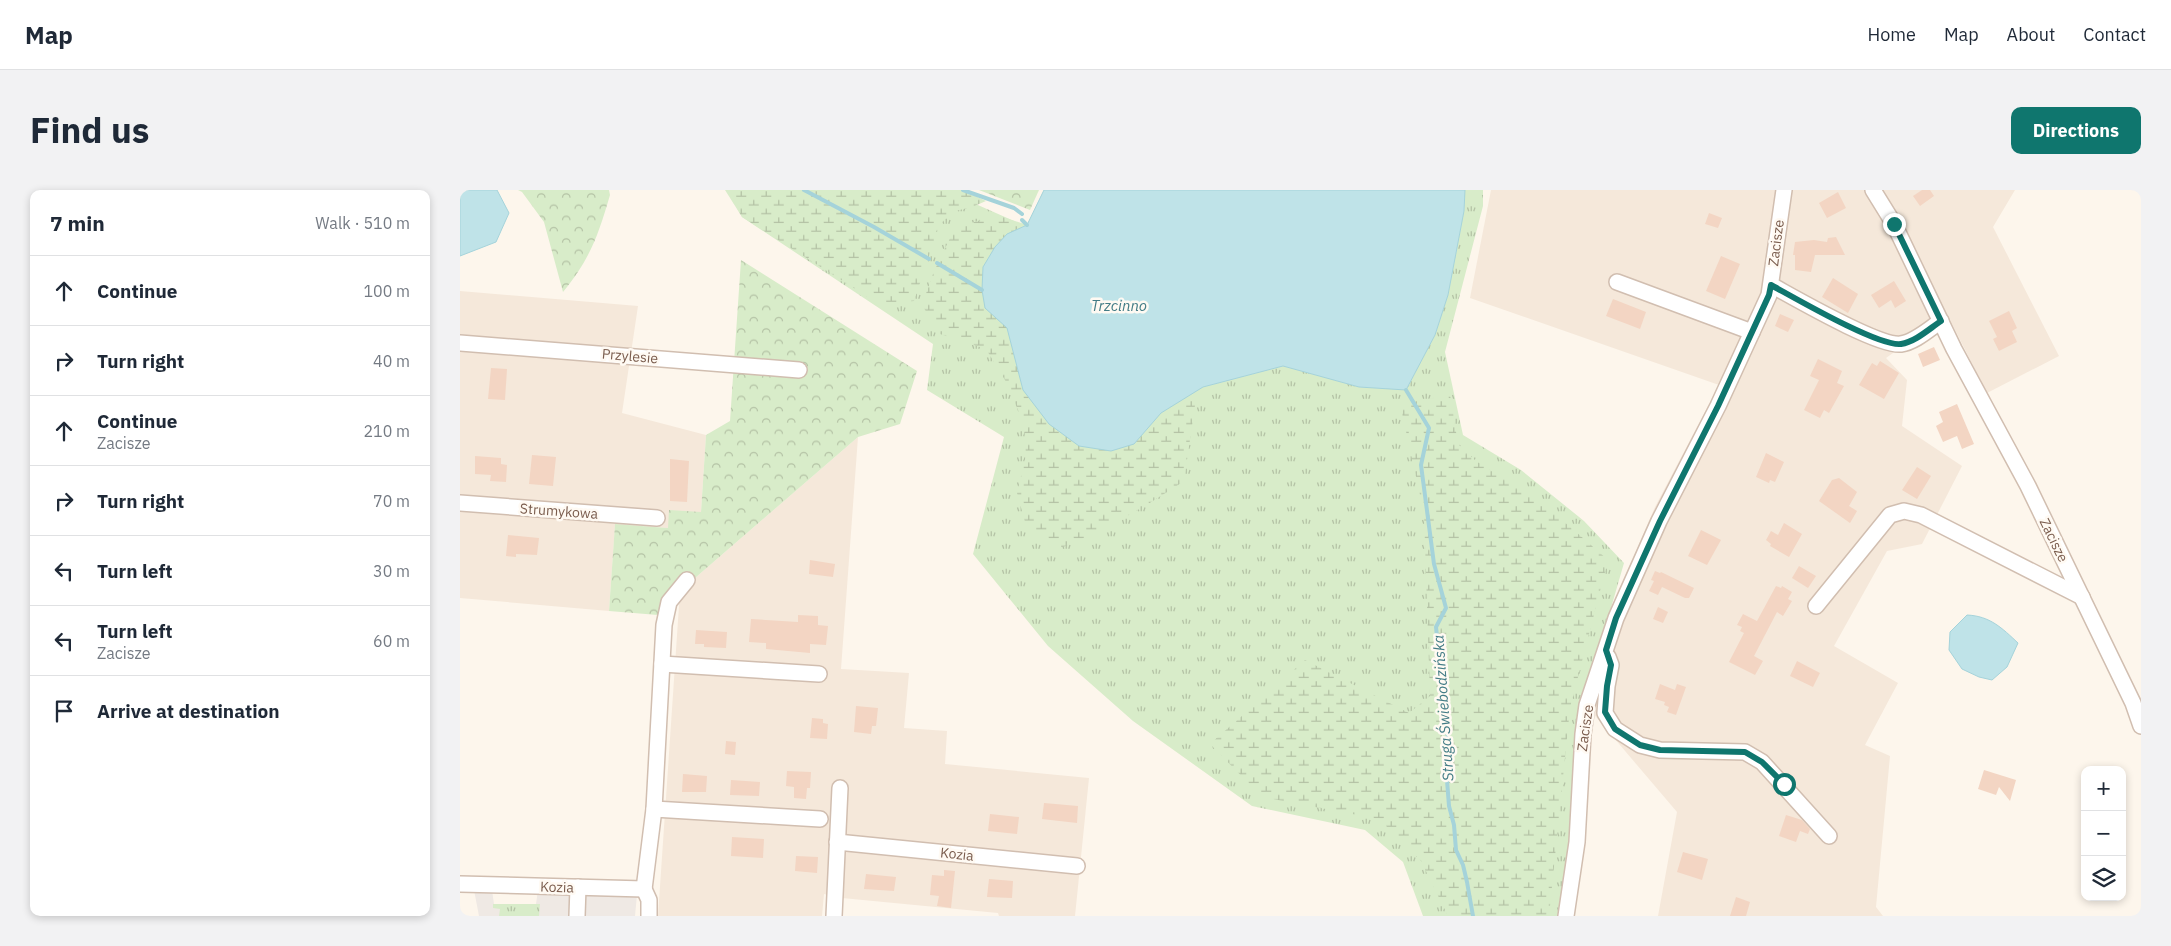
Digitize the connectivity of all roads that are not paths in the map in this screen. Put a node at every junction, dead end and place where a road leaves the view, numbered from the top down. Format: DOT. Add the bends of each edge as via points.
graph roads {
  1 [pos="1784,190"];
  2 [pos="1873,190"];
  3 [pos="1617,282"];
  4 [pos="1771,285"];
  5 [pos="1941,321"];
  6 [pos="1752,332"];
  7 [pos="460,343"];
  8 [pos="800,370"];
  9 [pos="460,503"];
  10 [pos="657,518"];
  11 [pos="687,580"];
  12 [pos="2082,597"];
  13 [pos="1816,606"];
  14 [pos="1606,650"];
  15 [pos="662,664"];
  16 [pos="819,674"];
  17 [pos="2141,726"];
  18 [pos="840,788"];
  19 [pos="654,809"];
  20 [pos="820,819"];
  21 [pos="1829,836"];
  22 [pos="838,842"];
  23 [pos="1077,866"];
  24 [pos="460,884"];
  25 [pos="578,887"];
  26 [pos="644,888"];
  27 [pos="577,916"];
  28 [pos="649,916"];
  29 [pos="834,916"];
  30 [pos="1566,916"];
  1 -- 4 [label="street, Zacisze"];
  2 -- 5 [label="street, Zacisze" via="1894,224"];
  3 -- 6 [label="street"];
  4 -- 5 [label="street" via="1889,344 1902,344 1918,337"];
  4 -- 6 [label="street, Zacisze"];
  5 -- 12 [label="street, Zacisze"];
  6 -- 14 [label="street, Zacisze" via="1660,521 1616,618"];
  7 -- 8 [label="street, Przylesie"];
  9 -- 10 [label="street, Strumykowa"];
  11 -- 15 [label="street" via="669,602"];
  12 -- 13 [label="street, Zacisze" via="1921,515 1904,511 1890,515"];
  12 -- 17 [label="street, Zacisze"];
  14 -- 21 [label="street" via="1611,665 1605,712 1615,729 1640,745 1660,750 1745,752 1762,762"];
  14 -- 30 [label="street, Zacisze" via="1587,705 1577,842"];
  15 -- 16 [label="street"];
  15 -- 19 [label="street"];
  18 -- 22 [label="street"];
  19 -- 20 [label="street"];
  19 -- 26 [label="street"];
  22 -- 23 [label="street, Kozia"];
  22 -- 29 [label="street"];
  24 -- 25 [label="street, Kozia"];
  25 -- 26 [label="street, Kozia"];
  25 -- 27 [label="street"];
  26 -- 28 [label="street" via="649,900"];
}
